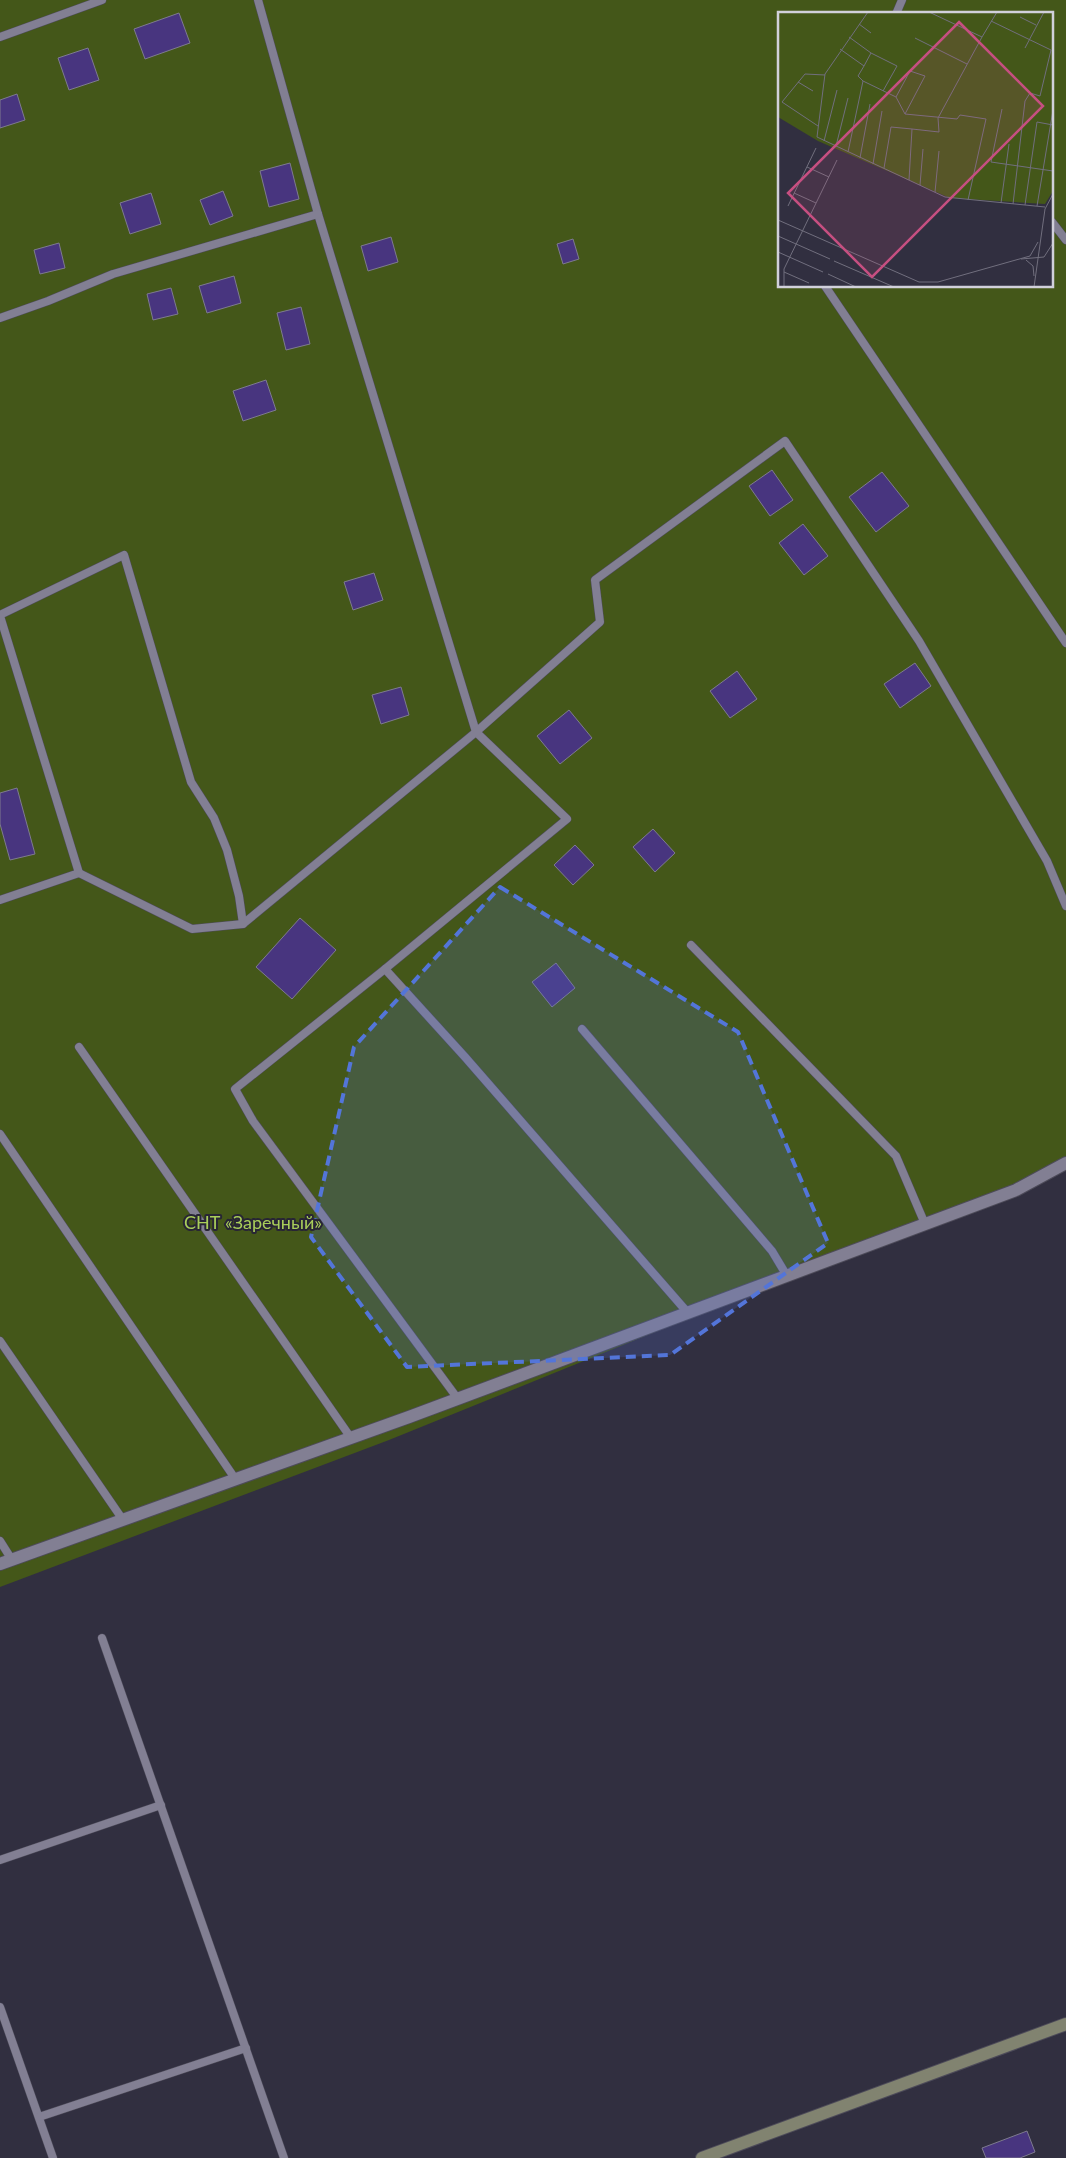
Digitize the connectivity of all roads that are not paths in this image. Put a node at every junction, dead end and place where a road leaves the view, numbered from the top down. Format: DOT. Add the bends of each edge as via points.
graph roads {
  1 [pos="102,0"];
  2 [pos="258,0"];
  3 [pos="902,0"];
  4 [pos="897,12"];
  5 [pos="0,37"];
  6 [pos="318,214"];
  7 [pos="1054,225"];
  8 [pos="1066,240"];
  9 [pos="826,288"];
  10 [pos="0,318"];
  11 [pos="0,615"];
  12 [pos="1066,643"];
  13 [pos="476,732"];
  14 [pos="78,873"];
  15 [pos="0,900"];
  16 [pos="1066,906"];
  17 [pos="243,924"];
  18 [pos="691,945"];
  19 [pos="384,969"];
  20 [pos="582,1029"];
  21 [pos="79,1047"];
  22 [pos="0,1134"];
  23 [pos="1066,1162"];
  24 [pos="925,1224"];
  25 [pos="787,1276"];
  26 [pos="688,1313"];
  27 [pos="0,1341"];
  28 [pos="458,1399"];
  29 [pos="351,1438"];
  30 [pos="236,1480"];
  31 [pos="123,1520"];
  32 [pos="0,1541"];
  33 [pos="6,1562"];
  34 [pos="102,1638"];
  35 [pos="161,1804"];
  36 [pos="0,1860"];
  37 [pos="0,2007"];
  38 [pos="1066,2024"];
  39 [pos="246,2048"];
  40 [pos="39,2117"];
  41 [pos="53,2158"];
  42 [pos="284,2158"];
  43 [pos="702,2158"];
  1 -- 5 [label="lane"];
  2 -- 6 [label="lane"];
  3 -- 4 [label="lane"];
  6 -- 10 [label="lane" via="113,274"];
  6 -- 13 [label="lane"];
  7 -- 8 [label="lane"];
  9 -- 12 [label="lane"];
  11 -- 14 [label="lane"];
  11 -- 17 [label="lane" via="124,555 191,782 214,818 226,850 240,896"];
  13 -- 16 [label="lane" via="600,622 595,580 785,441 919,641 1048,861"];
  13 -- 17 [label="lane"];
  13 -- 19 [label="lane" via="567,819"];
  14 -- 15 [label="lane"];
  14 -- 17 [label="lane" via="192,929"];
  18 -- 24 [label="lane" via="896,1156"];
  19 -- 26 [label="lane"];
  19 -- 28 [label="lane" via="235,1089 253,1121"];
  20 -- 25 [label="lane" via="772,1251"];
  21 -- 29 [label="lane"];
  22 -- 30 [label="lane"];
  23 -- 24 [label="street" via="1016,1190"];
  24 -- 25 [label="street"];
  25 -- 26 [label="street"];
  26 -- 28 [label="street"];
  27 -- 31 [label="lane"];
  28 -- 29 [label="street"];
  29 -- 30 [label="street"];
  30 -- 31 [label="street"];
  31 -- 33 [label="street"];
  32 -- 33 [label="lane"];
  34 -- 35 [label="lane"];
  35 -- 36 [label="lane"];
  35 -- 39 [label="lane"];
  37 -- 40 [label="lane"];
  38 -- 43 [label="street"];
  39 -- 40 [label="lane"];
  39 -- 42 [label="lane"];
  40 -- 41 [label="lane"];
}
